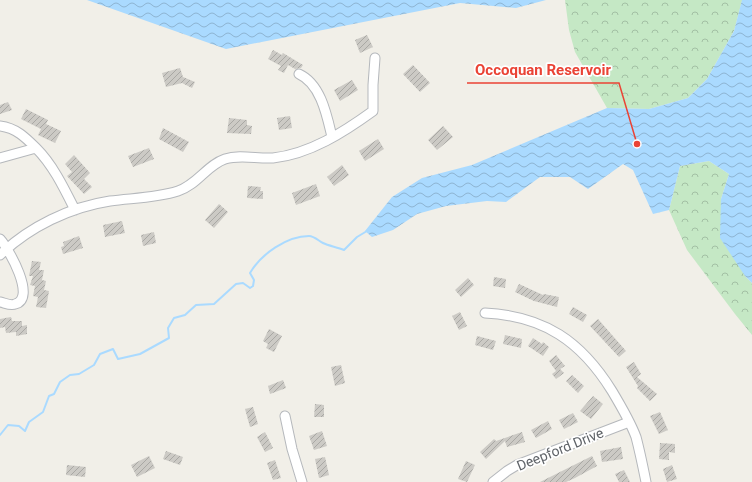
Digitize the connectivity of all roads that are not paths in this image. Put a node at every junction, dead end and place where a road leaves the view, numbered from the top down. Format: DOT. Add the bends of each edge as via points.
graph roads {
  1 [pos="376,58"];
  2 [pos="299,74"];
  3 [pos="0,126"];
  4 [pos="332,137"];
  5 [pos="36,148"];
  6 [pos="0,158"];
  7 [pos="75,210"];
  8 [pos="0,239"];
  9 [pos="7,249"];
  10 [pos="0,255"];
  11 [pos="0,302"];
  12 [pos="485,313"];
  13 [pos="285,416"];
  14 [pos="630,422"];
  15 [pos="302,482"];
  16 [pos="493,482"];
  17 [pos="646,482"];
  1 -- 4 [label="street" via="373,111"];
  2 -- 4 [label="street" via="306,77 315,87"];
  3 -- 5 [label="street" via="20,133"];
  4 -- 7 [label="street" via="287,156 237,156 222,160 180,191"];
  5 -- 6 [label="street"];
  5 -- 7 [label="street" via="56,174"];
  7 -- 9 [label="street" via="34,229"];
  8 -- 9 [label="street"];
  9 -- 10 [label="street"];
  9 -- 11 [label="street" via="19,271 24,293 17,304"];
  12 -- 14 [label="street" via="530,320 569,341 600,372"];
  13 -- 15 [label="street"];
  14 -- 16 [label="street, Deepford Drive" via="517,465"];
  14 -- 17 [label="street"];
}
